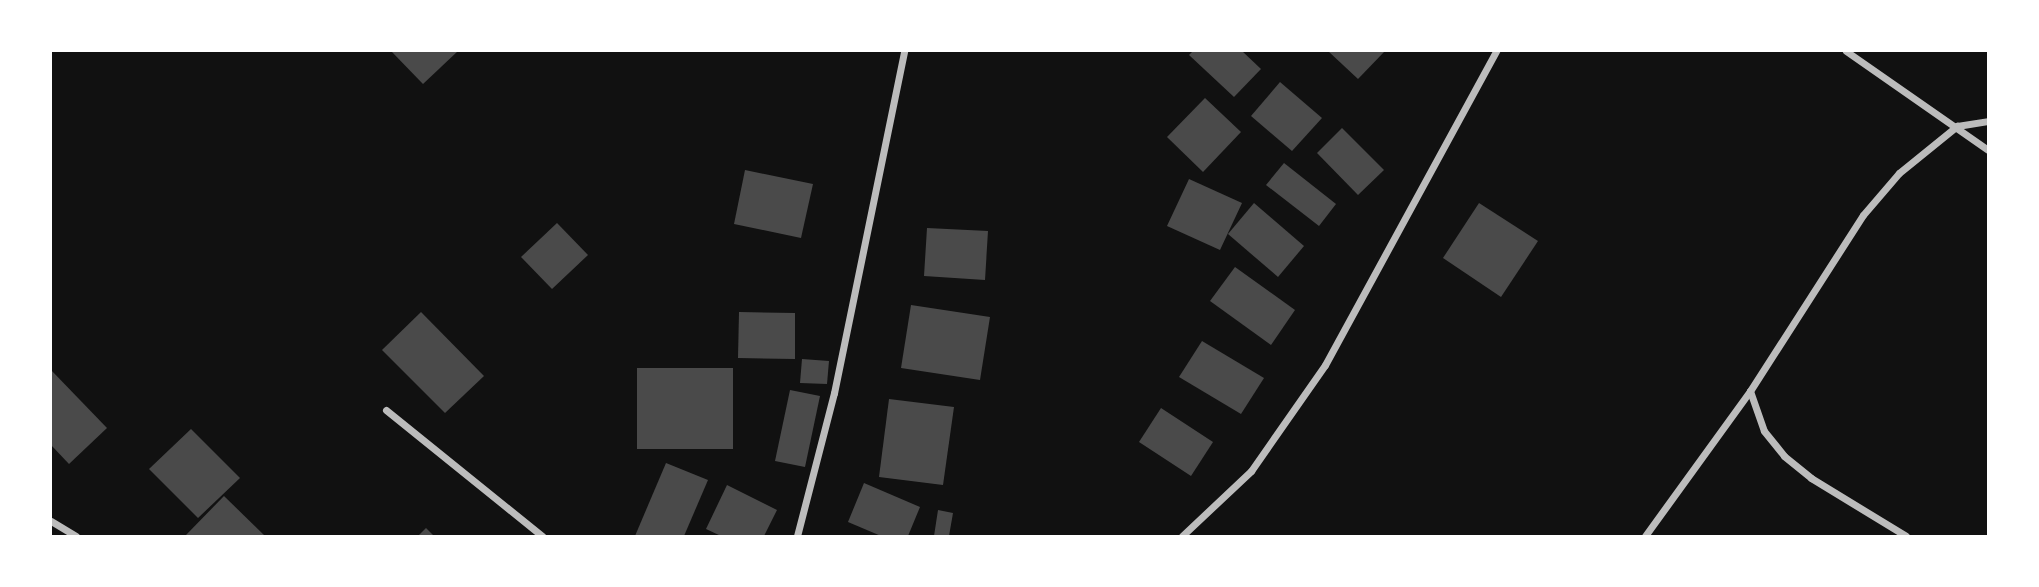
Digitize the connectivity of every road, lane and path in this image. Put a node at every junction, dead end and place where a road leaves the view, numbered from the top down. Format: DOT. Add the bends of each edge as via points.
graph roads {
  1 [pos="904,51"];
  2 [pos="1496,51"];
  3 [pos="1846,51"];
  4 [pos="1988,121"];
  5 [pos="1957,126"];
  6 [pos="1988,150"];
  7 [pos="1750,391"];
  8 [pos="386,410"];
  9 [pos="51,521"];
  10 [pos="76,536"];
  11 [pos="542,536"];
  12 [pos="797,536"];
  13 [pos="1182,536"];
  14 [pos="1645,536"];
  15 [pos="1906,536"];
  1 -- 12 [label="street" via="834,393"];
  2 -- 13 [label="street" via="1325,365 1251,471"];
  3 -- 5 [label="street"];
  4 -- 5 [label="street"];
  5 -- 6 [label="street"];
  5 -- 7 [label="street" via="1899,173 1863,215"];
  7 -- 14 [label="street"];
  7 -- 15 [label="street" via="1764,431 1784,456 1811,478"];
  8 -- 11 [label="street"];
  9 -- 10 [label="street"];
}
